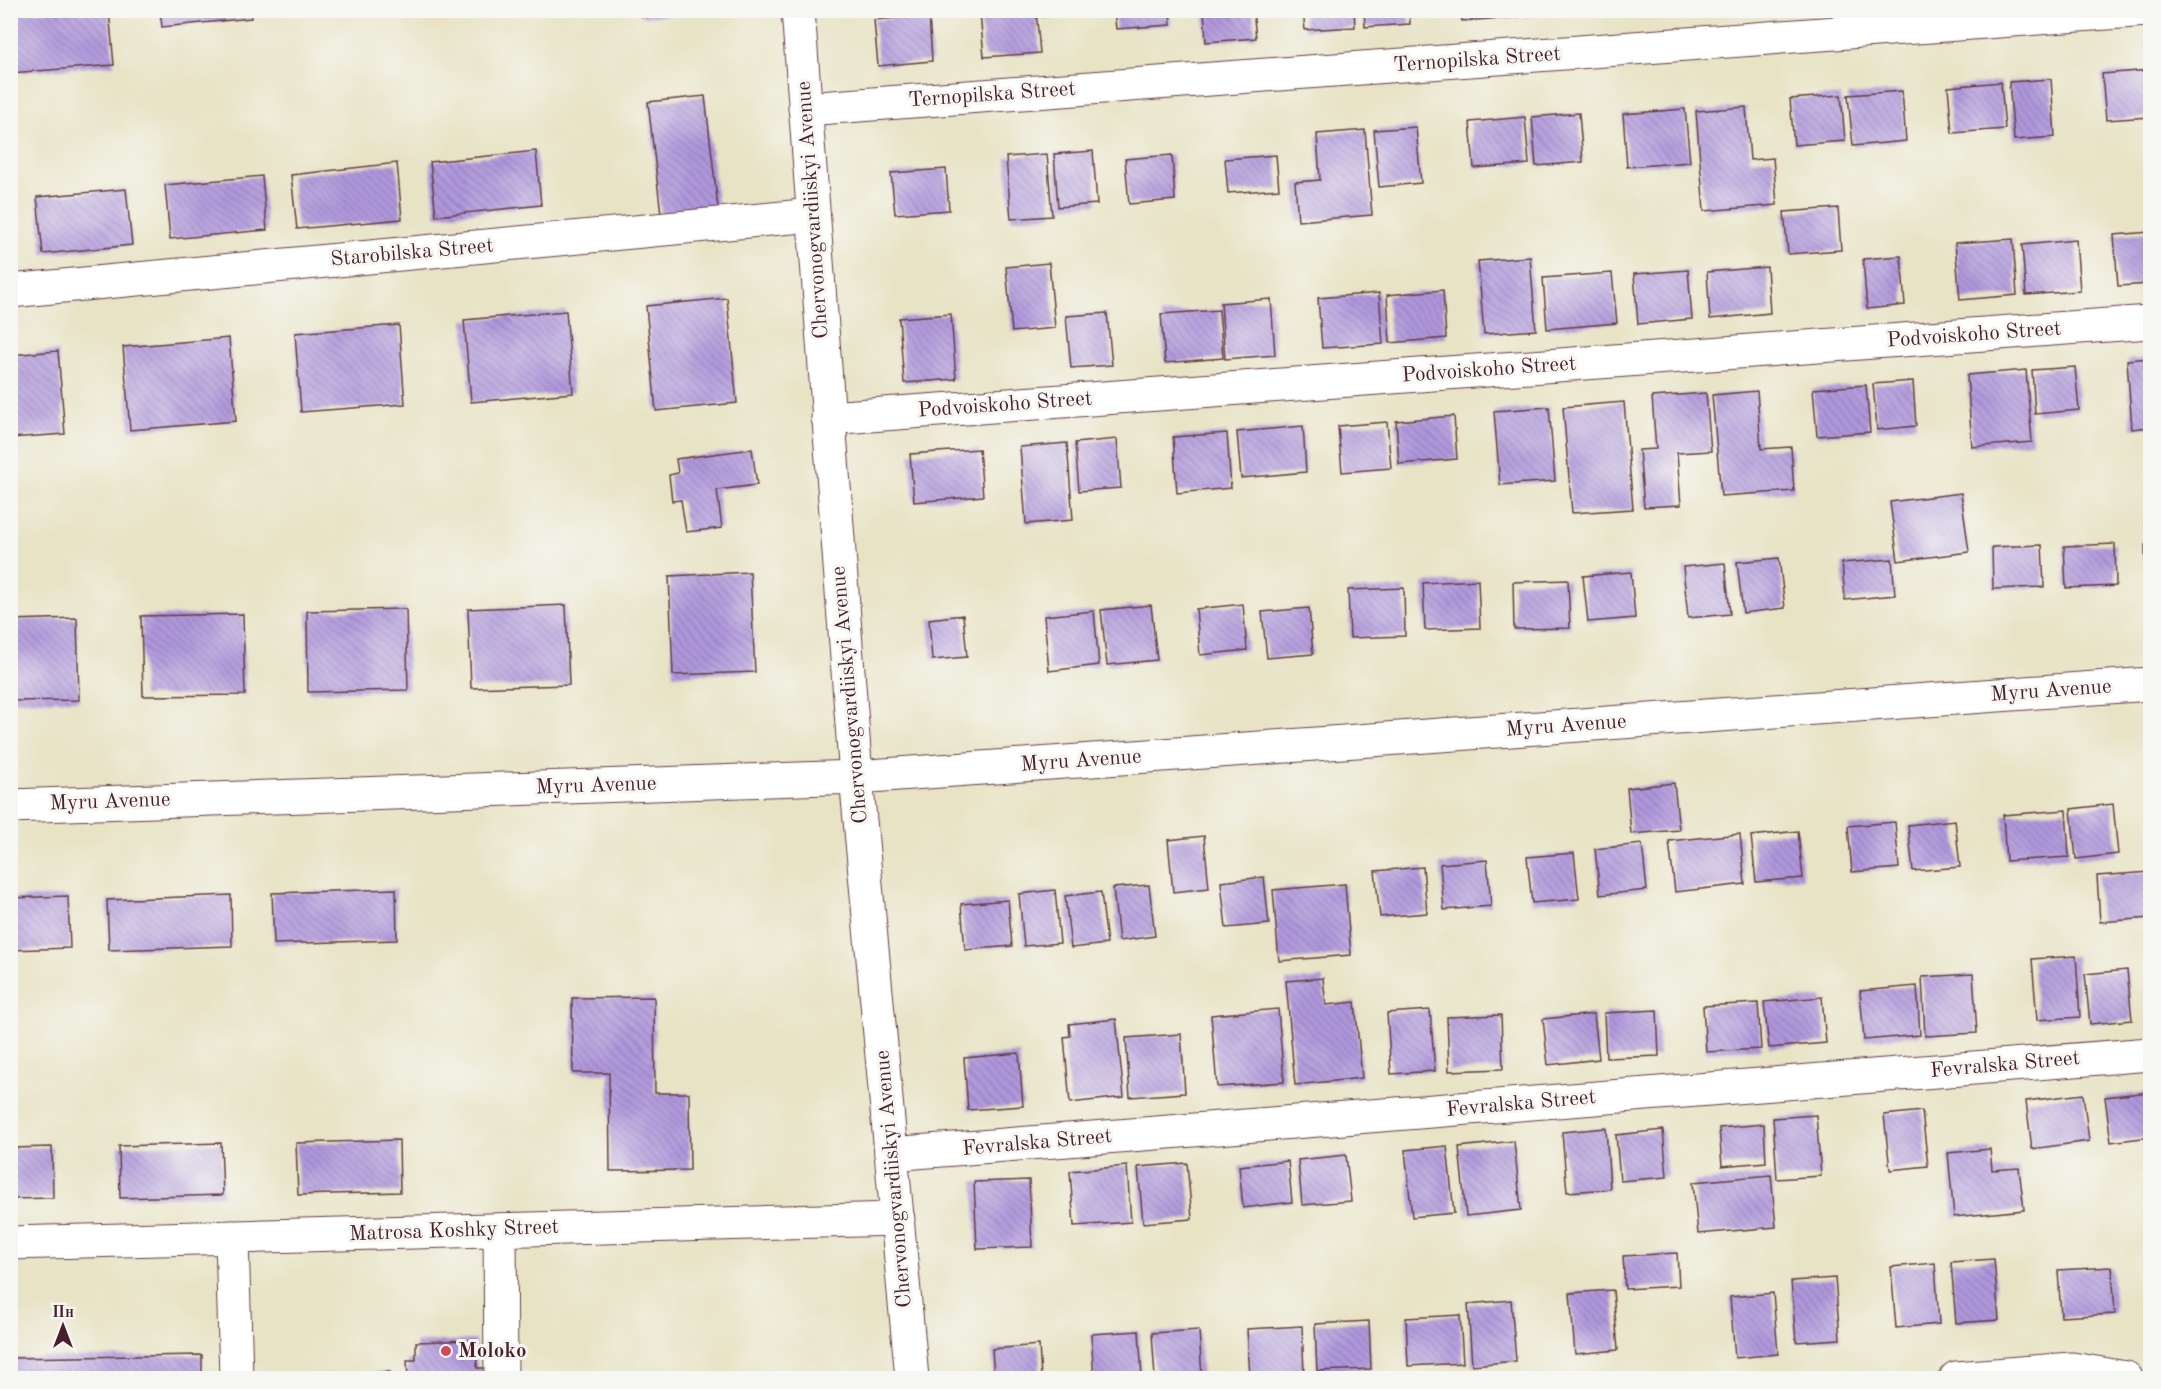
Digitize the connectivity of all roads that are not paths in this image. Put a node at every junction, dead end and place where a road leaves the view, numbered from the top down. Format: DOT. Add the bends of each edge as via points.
graph roads {
  1 [pos="798,10"];
  2 [pos="2148,10"];
  3 [pos="805,109"];
  4 [pos="813,215"];
  5 [pos="10,291"];
  6 [pos="2151,322"];
  7 [pos="828,418"];
  8 [pos="2151,684"];
  9 [pos="856,777"];
  10 [pos="10,806"];
  11 [pos="2151,1053"];
  12 [pos="891,1155"];
  13 [pos="898,1219"];
  14 [pos="500,1230"];
  15 [pos="232,1237"];
  16 [pos="10,1244"];
  17 [pos="236,1378"];
  18 [pos="501,1378"];
  19 [pos="912,1378"];
  20 [pos="1956,1378"];
  21 [pos="2126,1378"];
  1 -- 3 [label="street, Chervonogvardiiskyi Avenue"];
  2 -- 3 [label="street, Ternopilska Street"];
  3 -- 4 [label="street, Chervonogvardiiskyi Avenue"];
  4 -- 5 [label="street, Starobilska Street"];
  4 -- 7 [label="street, Chervonogvardiiskyi Avenue"];
  6 -- 7 [label="street, Podvoiskoho Street"];
  7 -- 9 [label="street, Chervonogvardiiskyi Avenue"];
  8 -- 9 [label="street, Myru Avenue"];
  9 -- 10 [label="street, Myru Avenue"];
  9 -- 12 [label="street, Chervonogvardiiskyi Avenue"];
  11 -- 12 [label="street, Fevralska Street"];
  12 -- 13 [label="street, Chervonogvardiiskyi Avenue"];
  13 -- 14 [label="street, Matrosa Koshky Street"];
  13 -- 19 [label="street, Chervonogvardiiskyi Avenue"];
  14 -- 15 [label="street, Matrosa Koshky Street"];
  14 -- 18 [label="street"];
  15 -- 16 [label="street, Matrosa Koshky Street"];
  15 -- 17 [label="street"];
  20 -- 21 [label="street" via="2072,1369"];
}
